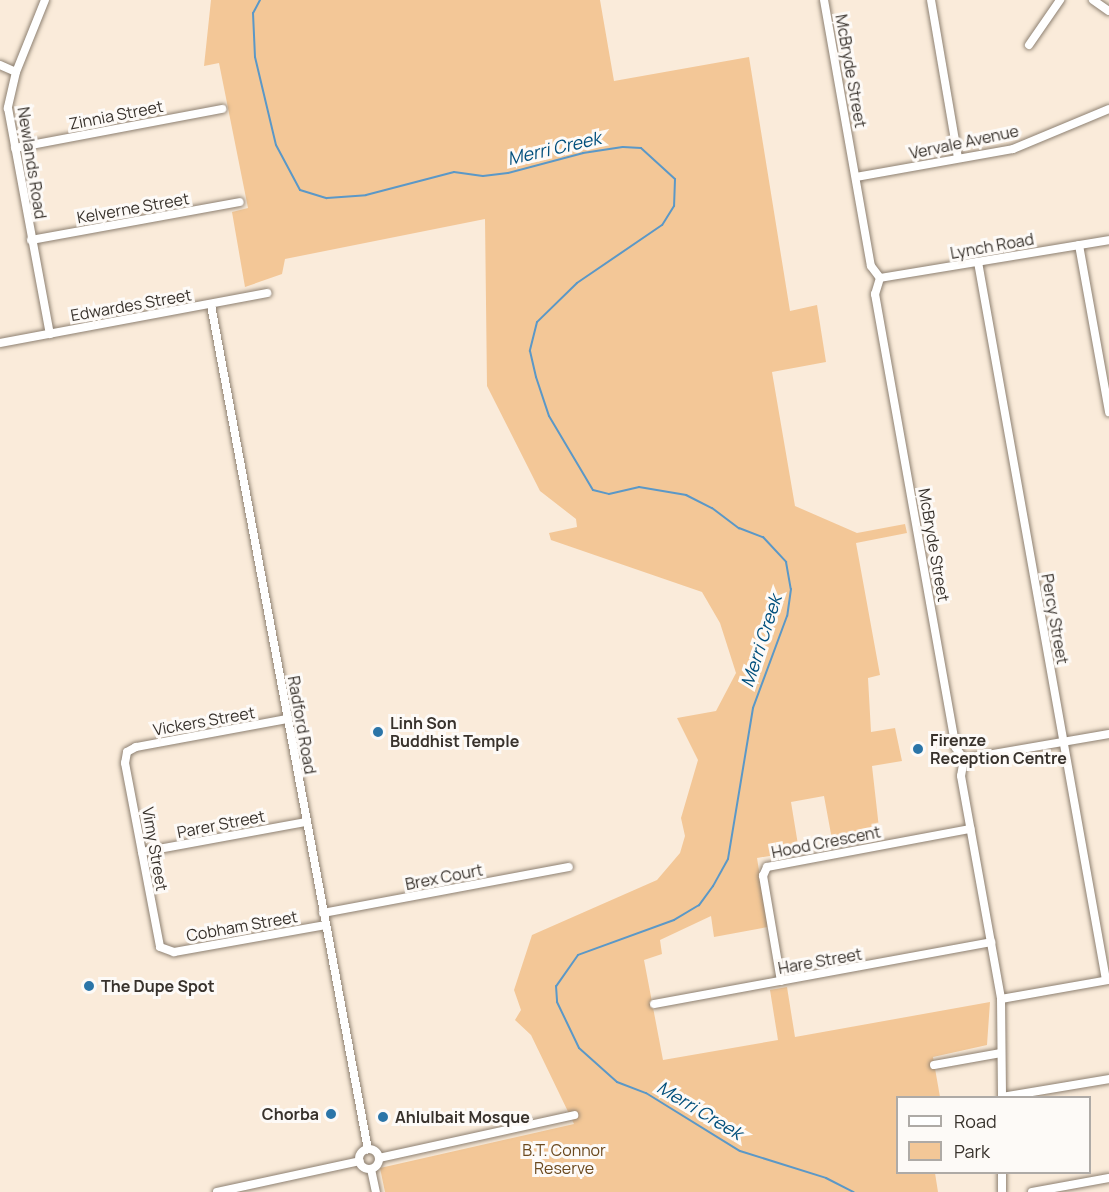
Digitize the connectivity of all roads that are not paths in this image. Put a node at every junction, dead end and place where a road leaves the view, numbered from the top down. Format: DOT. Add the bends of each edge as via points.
graph roads {
  1 [pos="45,0"];
  2 [pos="824,0"];
  3 [pos="931,0"];
  4 [pos="1060,0"];
  5 [pos="1093,0"];
  6 [pos="1109,11"];
  7 [pos="1029,45"];
  8 [pos="0,65"];
  9 [pos="16,72"];
  10 [pos="222,109"];
  11 [pos="1109,109"];
  12 [pos="15,148"];
  13 [pos="958,158"];
  14 [pos="856,177"];
  15 [pos="240,202"];
  16 [pos="31,240"];
  17 [pos="1109,240"];
  18 [pos="1079,245"];
  19 [pos="978,262"];
  20 [pos="880,278"];
  21 [pos="267,293"];
  22 [pos="211,304"];
  23 [pos="50,334"];
  24 [pos="0,343"];
  25 [pos="1109,412"];
  26 [pos="287,719"];
  27 [pos="1109,734"];
  28 [pos="1063,743"];
  29 [pos="127,752"];
  30 [pos="964,759"];
  31 [pos="305,822"];
  32 [pos="970,829"];
  33 [pos="142,852"];
  34 [pos="569,867"];
  35 [pos="323,913"];
  36 [pos="325,925"];
  37 [pos="991,942"];
  38 [pos="164,950"];
  39 [pos="1107,980"];
  40 [pos="781,981"];
  41 [pos="1001,999"];
  42 [pos="654,1004"];
  43 [pos="1001,1053"];
  44 [pos="934,1065"];
  45 [pos="1109,1079"];
  46 [pos="1002,1096"];
  47 [pos="1008,1096"];
  48 [pos="574,1114"];
  49 [pos="368,1150"];
  50 [pos="379,1158"];
  51 [pos="360,1161"];
  52 [pos="371,1169"];
  53 [pos="1002,1174"];
  54 [pos="1109,1178"];
  55 [pos="247,1189"];
  56 [pos="218,1192"];
  57 [pos="376,1192"];
  58 [pos="1002,1192"];
  59 [pos="1032,1192"];
  1 -- 9 [label="street, Newlands Road"];
  2 -- 14 [label="street, McBryde Street"];
  3 -- 13 [label="street"];
  4 -- 7 [label="street"];
  5 -- 6 [label="street"];
  8 -- 9 [label="street"];
  9 -- 12 [label="street, Newlands Road" via="8,108"];
  10 -- 12 [label="street, Zinnia Street"];
  11 -- 13 [label="street, Vervale Avenue" via="1012,149"];
  12 -- 16 [label="street, Newlands Road"];
  13 -- 14 [label="street, Vervale Avenue"];
  14 -- 20 [label="street, McBryde Street" via="872,272"];
  15 -- 16 [label="street, Kelverne Street"];
  16 -- 23 [label="street, Newlands Road"];
  17 -- 18 [label="street, Lynch Road"];
  18 -- 19 [label="street, Lynch Road"];
  18 -- 25 [label="street"];
  19 -- 20 [label="street, Lynch Road"];
  19 -- 28 [label="street, Percy Street"];
  20 -- 30 [label="street, McBryde Street" via="876,294 956,748"];
  21 -- 22 [label="street, Edwardes Street"];
  22 -- 23 [label="street, Edwardes Street"];
  22 -- 26 [label="street, Radford Road"];
  23 -- 24 [label="street, Edwardes Street"];
  26 -- 29 [label="street, Vickers Street"];
  26 -- 31 [label="street, Radford Road"];
  27 -- 28 [label="street"];
  28 -- 30 [label="street"];
  28 -- 39 [label="street, Percy Street"];
  29 -- 33 [label="street, Vimy Street"];
  30 -- 32 [label="street, McBryde Street" via="961,776"];
  31 -- 33 [label="street, Parer Street"];
  31 -- 35 [label="street, Radford Road"];
  32 -- 37 [label="street, McBryde Street"];
  32 -- 40 [label="street, Hood Crescent" via="766,867 763,876"];
  33 -- 38 [label="street, Vimy Street" via="158,942"];
  34 -- 35 [label="street, Brex Court"];
  35 -- 36 [label="street, Radford Road"];
  36 -- 38 [label="street, Cobham Street"];
  36 -- 49 [label="street, Radford Road"];
  37 -- 40 [label="street, Hare Street"];
  37 -- 41 [label="street, McBryde Street"];
  39 -- 41 [label="street"];
  40 -- 42 [label="street, Hare Street"];
  41 -- 43 [label="street, McBryde Street"];
  43 -- 44 [label="street"];
  43 -- 46 [label="street, McBryde Street"];
  45 -- 47 [label="street"];
  48 -- 50 [label="street"];
  49 -- 50 [label="street"];
  49 -- 51 [label="street"];
  50 -- 52 [label="street"];
  51 -- 52 [label="street"];
  51 -- 55 [label="street"];
  52 -- 57 [label="street"];
  53 -- 58 [label="street"];
  54 -- 59 [label="street"];
  55 -- 56 [label="street"];
}
